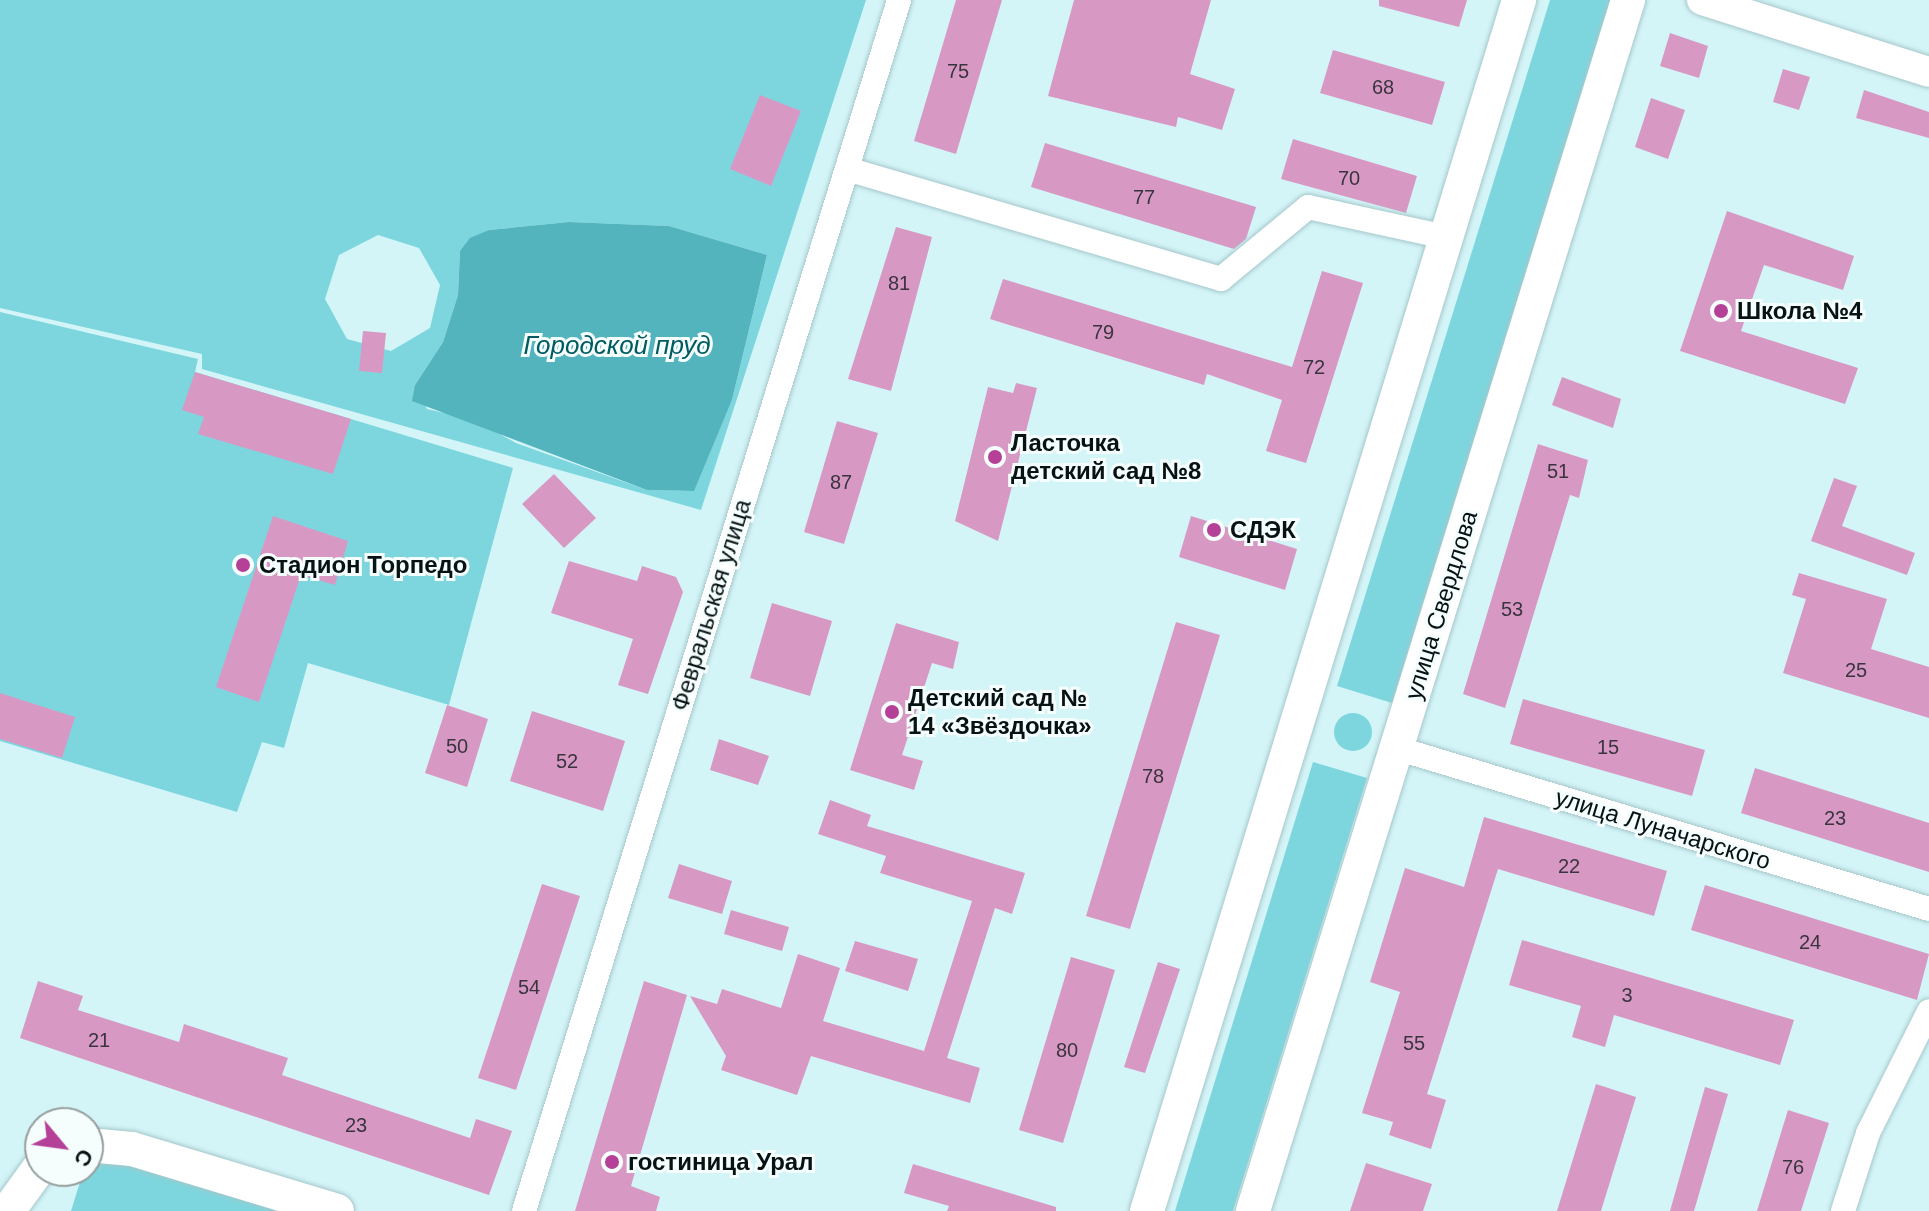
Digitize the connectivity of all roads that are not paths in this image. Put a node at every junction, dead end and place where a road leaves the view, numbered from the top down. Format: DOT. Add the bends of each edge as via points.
graph roads {
  1 [pos="899,0"];
  2 [pos="1519,0"];
  3 [pos="1628,0"];
  4 [pos="1702,0"];
  5 [pos="1929,72"];
  6 [pos="847,169"];
  7 [pos="1446,237"];
  8 [pos="1396,748"];
  9 [pos="1929,909"];
  10 [pos="1929,1011"];
  11 [pos="104,1146"];
  12 [pos="24,1185"];
  13 [pos="5,1207"];
  14 [pos="337,1211"];
  15 [pos="524,1211"];
  16 [pos="1147,1211"];
  17 [pos="1253,1211"];
  18 [pos="1843,1211"];
  1 -- 6 [label="street, Февральская улица"];
  2 -- 7 [label="main road"];
  3 -- 8 [label="main road, улица Свердлова"];
  4 -- 5 [label="street"];
  6 -- 7 [label="street" via="1221,279 1308,207"];
  6 -- 15 [label="street, Февральская улица"];
  7 -- 16 [label="main road"];
  8 -- 9 [label="street, улица Луначарского"];
  8 -- 17 [label="main road, улица Свердлова"];
  10 -- 18 [label="street" via="1868,1133"];
  11 -- 14 [label="main road" via="132,1149"];
  12 -- 13 [label="main road"];
}
